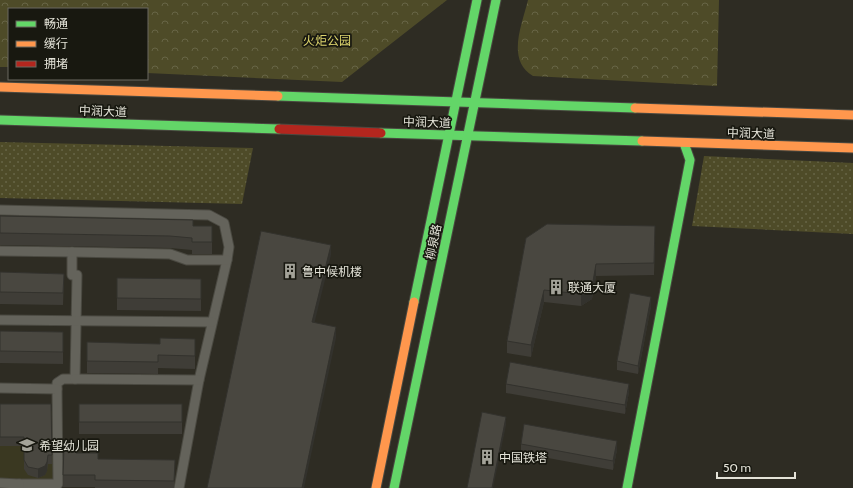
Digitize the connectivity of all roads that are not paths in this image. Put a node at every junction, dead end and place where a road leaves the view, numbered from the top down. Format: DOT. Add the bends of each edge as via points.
graph roads {
  1 [pos="477,0"];
  2 [pos="496,0"];
  3 [pos="0,87"];
  4 [pos="456,102"];
  5 [pos="474,103"];
  6 [pos="853,115"];
  7 [pos="0,120"];
  8 [pos="449,135"];
  9 [pos="467,135"];
  10 [pos="684,143"];
  11 [pos="853,148"];
  12 [pos="0,210"];
  13 [pos="0,251"];
  14 [pos="72,252"];
  15 [pos="227,260"];
  16 [pos="0,320"];
  17 [pos="76,322"];
  18 [pos="212,322"];
  19 [pos="75,379"];
  20 [pos="199,380"];
  21 [pos="0,388"];
  22 [pos="57,388"];
  23 [pos="0,484"];
  24 [pos="19,486"];
  25 [pos="179,488"];
  26 [pos="376,488"];
  27 [pos="394,488"];
  28 [pos="627,488"];
  1 -- 4 [label="main road, 柳泉路"];
  2 -- 5 [label="main road, 柳泉路"];
  3 -- 4 [label="main road, 中润大道"];
  4 -- 5 [label="main road, 中润大道"];
  4 -- 8 [label="main road, 柳泉路"];
  5 -- 6 [label="main road, 中润大道"];
  5 -- 9 [label="main road, 柳泉路"];
  7 -- 8 [label="main road, 中润大道"];
  8 -- 9 [label="main road, 中润大道"];
  8 -- 26 [label="main road, 柳泉路"];
  9 -- 10 [label="main road, 中润大道"];
  9 -- 27 [label="main road, 柳泉路"];
  10 -- 11 [label="main road, 中润大道"];
  10 -- 28 [label="main road" via="690,160"];
  12 -- 15 [label="street" via="209,215 224,223"];
  13 -- 14 [label="street"];
  14 -- 15 [label="street" via="170,254 188,260"];
  14 -- 17 [label="street" via="72,275 77,275"];
  15 -- 18 [label="street"];
  16 -- 17 [label="street"];
  17 -- 18 [label="street"];
  17 -- 19 [label="street"];
  18 -- 20 [label="street"];
  19 -- 20 [label="street"];
  19 -- 22 [label="street" via="63,379 57,383"];
  20 -- 25 [label="street"];
  21 -- 22 [label="street"];
  22 -- 24 [label="street" via="58,484"];
  23 -- 24 [label="street"];
}
